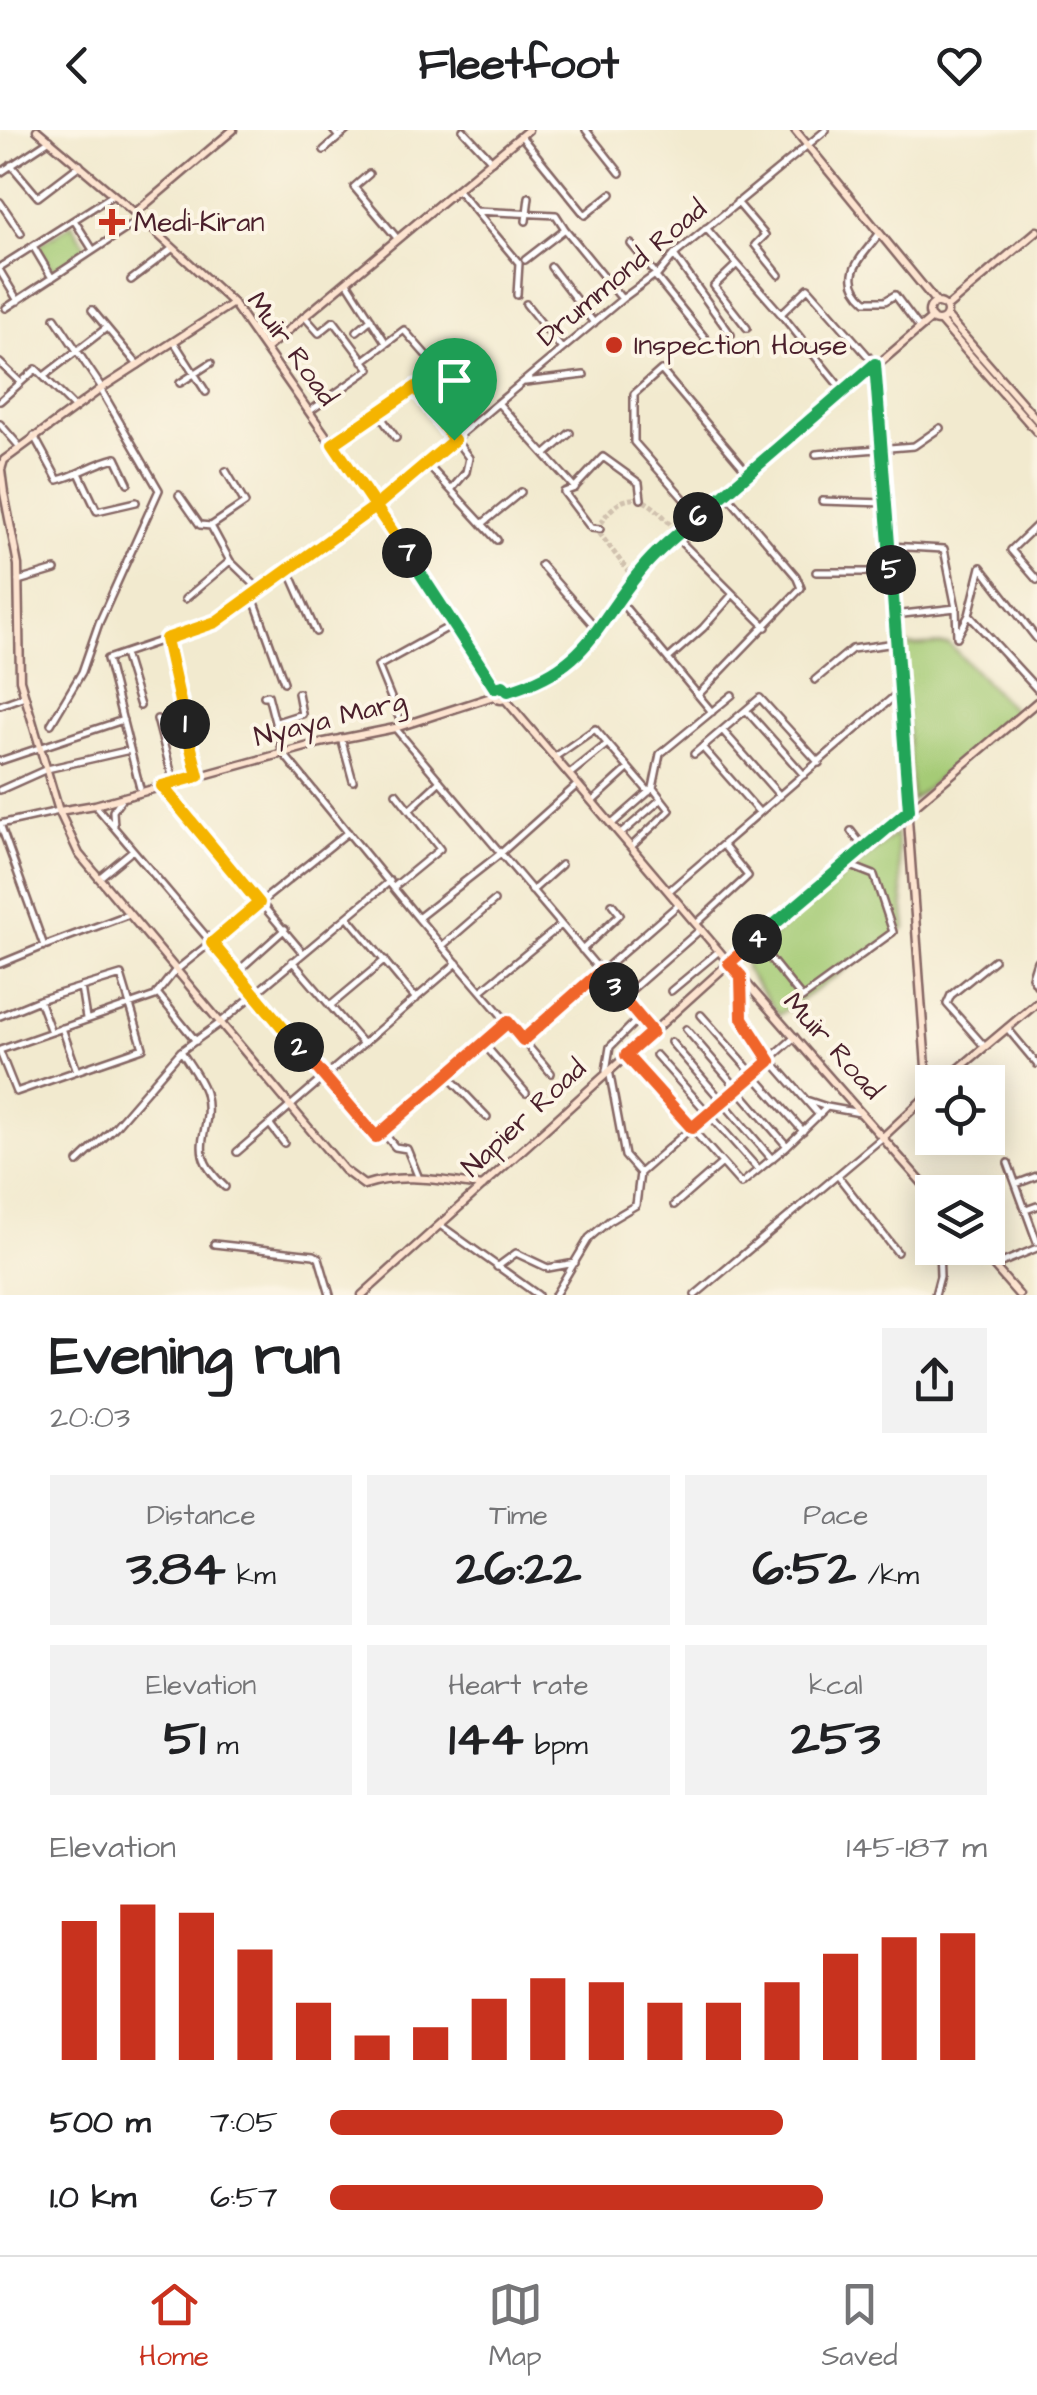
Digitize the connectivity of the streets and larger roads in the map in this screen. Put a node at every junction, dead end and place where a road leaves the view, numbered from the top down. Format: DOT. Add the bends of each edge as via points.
graph roads {
  1 [pos="37,130"];
  2 [pos="233,130"];
  3 [pos="333,130"];
  4 [pos="347,130"];
  5 [pos="463,130"];
  6 [pos="586,130"];
  7 [pos="795,130"];
  8 [pos="826,130"];
  9 [pos="524,133"];
  10 [pos="339,137"];
  11 [pos="50,140"];
  12 [pos="808,145"];
  13 [pos="324,150"];
  14 [pos="492,160"];
  15 [pos="11,165"];
  16 [pos="80,165"];
  17 [pos="0,173"];
  18 [pos="620,173"];
  19 [pos="370,174"];
  20 [pos="457,189"];
  21 [pos="610,194"];
  22 [pos="113,195"];
  23 [pos="529,198"];
  24 [pos="0,202"];
  25 [pos="737,202"];
  26 [pos="476,212"];
  27 [pos="138,216"];
  28 [pos="527,218"];
  29 [pos="74,220"];
  30 [pos="706,228"];
  31 [pos="565,229"];
  32 [pos="1037,231"];
  33 [pos="20,233"];
  34 [pos="879,234"];
  35 [pos="397,238"];
  36 [pos="631,244"];
  37 [pos="32,245"];
  38 [pos="173,248"];
  39 [pos="94,250"];
  40 [pos="674,255"];
  41 [pos="525,260"];
  42 [pos="737,264"];
  43 [pos="551,267"];
  44 [pos="0,269"];
  45 [pos="656,275"];
  46 [pos="779,275"];
  47 [pos="52,278"];
  48 [pos="131,280"];
  49 [pos="346,280"];
  50 [pos="516,296"];
  51 [pos="622,299"];
  52 [pos="18,301"];
  53 [pos="936,302"];
  54 [pos="233,304"];
  55 [pos="526,304"];
  56 [pos="947,307"];
  57 [pos="6,308"];
  58 [pos="92,310"];
  59 [pos="781,314"];
  60 [pos="304,316"];
  61 [pos="55,318"];
  62 [pos="939,318"];
  63 [pos="371,319"];
  64 [pos="594,323"];
  65 [pos="920,327"];
  66 [pos="748,328"];
  67 [pos="105,329"];
  68 [pos="357,330"];
  69 [pos="731,335"];
  70 [pos="174,342"];
  71 [pos="386,342"];
  72 [pos="267,348"];
  73 [pos="713,348"];
  74 [pos="76,349"];
  75 [pos="562,349"];
  76 [pos="364,360"];
  77 [pos="211,362"];
  78 [pos="875,364"];
  79 [pos="138,366"];
  80 [pos="2,368"];
  81 [pos="194,374"];
  82 [pos="44,376"];
  83 [pos="584,376"];
  84 [pos="20,382"];
  85 [pos="522,382"];
  86 [pos="180,383"];
  87 [pos="416,387"];
  88 [pos="102,389"];
  89 [pos="206,392"];
  90 [pos="844,392"];
  91 [pos="0,401"];
  92 [pos="498,403"];
  93 [pos="74,407"];
  94 [pos="310,411"];
  95 [pos="378,413"];
  96 [pos="1037,420"];
  97 [pos="0,424"];
  98 [pos="940,428"];
  99 [pos="1037,432"];
  100 [pos="570,433"];
  101 [pos="34,436"];
  102 [pos="396,438"];
  103 [pos="454,440"];
  104 [pos="333,444"];
  105 [pos="20,447"];
  106 [pos="882,451"];
  107 [pos="816,454"];
  108 [pos="545,455"];
  109 [pos="426,464"];
  110 [pos="226,471"];
  111 [pos="80,474"];
  112 [pos="748,474"];
  113 [pos="128,484"];
  114 [pos="574,488"];
  115 [pos="451,490"];
  116 [pos="521,492"];
  117 [pos="726,493"];
  118 [pos="2,494"];
  119 [pos="179,495"];
  120 [pos="641,499"];
  121 [pos="822,501"];
  122 [pos="136,502"];
  123 [pos="886,503"];
  124 [pos="376,506"];
  125 [pos="699,516"];
  126 [pos="482,524"];
  127 [pos="1037,525"];
  128 [pos="211,526"];
  129 [pos="600,530"];
  130 [pos="676,537"];
  131 [pos="496,540"];
  132 [pos="889,546"];
  133 [pos="230,561"];
  134 [pos="540,565"];
  135 [pos="288,568"];
  136 [pos="54,570"];
  137 [pos="816,572"];
  138 [pos="891,572"];
  139 [pos="1037,580"];
  140 [pos="18,581"];
  141 [pos="260,589"];
  142 [pos="732,594"];
  143 [pos="248,598"];
  144 [pos="185,599"];
  145 [pos="619,600"];
  146 [pos="956,608"];
  147 [pos="969,615"];
  148 [pos="894,616"];
  149 [pos="454,624"];
  150 [pos="766,627"];
  151 [pos="598,630"];
  152 [pos="316,632"];
  153 [pos="166,639"];
  154 [pos="1037,639"];
  155 [pos="896,643"];
  156 [pos="124,654"];
  157 [pos="668,659"];
  158 [pos="815,680"];
  159 [pos="284,682"];
  160 [pos="1037,689"];
  161 [pos="495,692"];
  162 [pos="900,692"];
  163 [pos="298,693"];
  164 [pos="699,694"];
  165 [pos="506,695"];
  166 [pos="732,695"];
  167 [pos="25,696"];
  168 [pos="264,696"];
  169 [pos="1037,702"];
  170 [pos="0,705"];
  171 [pos="140,706"];
  172 [pos="746,710"];
  173 [pos="712,712"];
  174 [pos="122,720"];
  175 [pos="157,720"];
  176 [pos="276,722"];
  177 [pos="52,724"];
  178 [pos="399,726"];
  179 [pos="722,730"];
  180 [pos="341,738"];
  181 [pos="606,745"];
  182 [pos="40,746"];
  183 [pos="702,746"];
  184 [pos="130,750"];
  185 [pos="283,753"];
  186 [pos="694,754"];
  187 [pos="556,756"];
  188 [pos="0,761"];
  189 [pos="818,763"];
  190 [pos="46,769"];
  191 [pos="628,770"];
  192 [pos="571,773"];
  193 [pos="198,776"];
  194 [pos="804,776"];
  195 [pos="353,780"];
  196 [pos="440,781"];
  197 [pos="174,783"];
  198 [pos="580,783"];
  199 [pos="162,786"];
  200 [pos="0,790"];
  201 [pos="651,790"];
  202 [pos="141,792"];
  203 [pos="396,793"];
  204 [pos="125,796"];
  205 [pos="780,796"];
  206 [pos="662,799"];
  207 [pos="594,800"];
  208 [pos="95,805"];
  209 [pos="410,808"];
  210 [pos="909,810"];
  211 [pos="59,811"];
  212 [pos="759,812"];
  213 [pos="613,823"];
  214 [pos="0,824"];
  215 [pos="115,828"];
  216 [pos="850,831"];
  217 [pos="348,832"];
  218 [pos="622,833"];
  219 [pos="723,845"];
  220 [pos="632,846"];
  221 [pos="864,848"];
  222 [pos="133,850"];
  223 [pos="501,853"];
  224 [pos="846,864"];
  225 [pos="561,865"];
  226 [pos="100,878"];
  227 [pos="392,884"];
  228 [pos="532,890"];
  229 [pos="670,890"];
  230 [pos="494,900"];
  231 [pos="259,903"];
  232 [pos="680,903"];
  233 [pos="612,904"];
  234 [pos="127,915"];
  235 [pos="348,916"];
  236 [pos="418,918"];
  237 [pos="561,925"];
  238 [pos="699,926"];
  239 [pos="285,929"];
  240 [pos="756,940"];
  241 [pos="212,943"];
  242 [pos="44,946"];
  243 [pos="442,946"];
  244 [pos="582,950"];
  245 [pos="719,950"];
  246 [pos="303,953"];
  247 [pos="385,960"];
  248 [pos="994,960"];
  249 [pos="292,961"];
  250 [pos="1037,961"];
  251 [pos="457,963"];
  252 [pos="729,963"];
  253 [pos="0,964"];
  254 [pos="601,971"];
  255 [pos="174,972"];
  256 [pos="236,972"];
  257 [pos="741,976"];
  258 [pos="1037,985"];
  259 [pos="81,987"];
  260 [pos="480,991"];
  261 [pos="671,991"];
  262 [pos="157,993"];
  263 [pos="254,993"];
  264 [pos="622,998"];
  265 [pos="416,999"];
  266 [pos="38,1000"];
  267 [pos="1037,1002"];
  268 [pos="129,1005"];
  269 [pos="330,1006"];
  270 [pos="701,1015"];
  271 [pos="0,1016"];
  272 [pos="639,1018"];
  273 [pos="86,1020"];
  274 [pos="508,1022"];
  275 [pos="220,1023"];
  276 [pos="62,1028"];
  277 [pos="1007,1028"];
  278 [pos="686,1030"];
  279 [pos="51,1032"];
  280 [pos="652,1032"];
  281 [pos="795,1037"];
  282 [pos="523,1040"];
  283 [pos="196,1041"];
  284 [pos="670,1042"];
  285 [pos="482,1043"];
  286 [pos="362,1044"];
  287 [pos="985,1046"];
  288 [pos="0,1051"];
  289 [pos="181,1051"];
  290 [pos="656,1054"];
  291 [pos="626,1055"];
  292 [pos="770,1061"];
  293 [pos="1037,1064"];
  294 [pos="928,1065"];
  295 [pos="962,1065"];
  296 [pos="78,1071"];
  297 [pos="607,1072"];
  298 [pos="551,1073"];
  299 [pos="447,1075"];
  300 [pos="752,1075"];
  301 [pos="324,1078"];
  302 [pos="12,1080"];
  303 [pos="0,1084"];
  304 [pos="737,1087"];
  305 [pos="526,1093"];
  306 [pos="805,1100"];
  307 [pos="722,1101"];
  308 [pos="828,1107"];
  309 [pos="915,1107"];
  310 [pos="291,1108"];
  311 [pos="708,1114"];
  312 [pos="863,1114"];
  313 [pos="818,1115"];
  314 [pos="487,1117"];
  315 [pos="271,1126"];
  316 [pos="692,1128"];
  317 [pos="382,1132"];
  318 [pos="803,1132"];
  319 [pos="883,1137"];
  320 [pos="284,1143"];
  321 [pos="787,1146"];
  322 [pos="236,1152"];
  323 [pos="772,1159"];
  324 [pos="78,1162"];
  325 [pos="722,1163"];
  326 [pos="1008,1163"];
  327 [pos="758,1169"];
  328 [pos="640,1173"];
  329 [pos="916,1175"];
  330 [pos="418,1176"];
  331 [pos="838,1176"];
  332 [pos="1037,1176"];
  333 [pos="1016,1184"];
  334 [pos="483,1186"];
  335 [pos="225,1187"];
  336 [pos="674,1205"];
  337 [pos="1037,1206"];
  338 [pos="1026,1210"];
  339 [pos="440,1225"];
  340 [pos="214,1244"];
  341 [pos="1037,1245"];
  342 [pos="897,1252"];
  343 [pos="575,1263"];
  344 [pos="940,1265"];
  345 [pos="497,1266"];
  346 [pos="994,1266"];
  347 [pos="330,1295"];
  348 [pos="362,1295"];
  349 [pos="538,1295"];
  350 [pos="555,1295"];
  351 [pos="695,1295"];
  352 [pos="935,1295"];
  353 [pos="1019,1295"];
  1 -- 11 [label="street, Muir Road"];
  2 -- 27 [label="street"];
  3 -- 10 [label="street"];
  4 -- 10 [label="street"];
  5 -- 14 [label="street"];
  6 -- 18 [label="street"];
  7 -- 12 [label="street"];
  8 -- 12 [label="street, Drummond Road"];
  9 -- 14 [label="street"];
  9 -- 21 [label="street" via="585,215"];
  10 -- 13 [label="street"];
  11 -- 15 [label="street"];
  11 -- 16 [label="street, Muir Road"];
  12 -- 25 [label="street, Drummond Road"];
  12 -- 34 [label="street"];
  14 -- 20 [label="street"];
  15 -- 16 [label="street" via="38,197"];
  15 -- 17 [label="street"];
  16 -- 22 [label="street, Muir Road"];
  19 -- 35 [label="street" via="354,187"];
  20 -- 26 [label="street"];
  20 -- 35 [label="street"];
  22 -- 27 [label="street, Muir Road"];
  22 -- 29 [label="street"];
  23 -- 28 [label="street"];
  24 -- 33 [label="street"];
  25 -- 30 [label="street, Drummond Road"];
  25 -- 46 [label="street" via="765,235 755,245"];
  26 -- 28 [label="street"];
  26 -- 50 [label="street" via="519,264"];
  27 -- 38 [label="street, Muir Road"];
  27 -- 39 [label="street"];
  28 -- 31 [label="street" via="556,215"];
  29 -- 37 [label="street"];
  29 -- 39 [label="street"];
  30 -- 40 [label="street, Drummond Road"];
  30 -- 42 [label="street"];
  31 -- 41 [label="street"];
  31 -- 51 [label="street"];
  32 -- 56 [label="street"];
  34 -- 53 [label="street"];
  34 -- 65 [label="street" via="852,272 856,292 866,301 895,295"];
  35 -- 49 [label="street"];
  36 -- 45 [label="street"];
  37 -- 44 [label="street"];
  37 -- 47 [label="street"];
  38 -- 48 [label="street"];
  38 -- 54 [label="street, Muir Road"];
  39 -- 47 [label="street"];
  40 -- 45 [label="street, Drummond Road"];
  40 -- 69 [label="street"];
  42 -- 59 [label="street"];
  42 -- 66 [label="street" via="714,286"];
  43 -- 64 [label="street"];
  44 -- 52 [label="street"];
  45 -- 51 [label="street, Drummond Road"];
  45 -- 73 [label="street"];
  47 -- 52 [label="street"];
  49 -- 60 [label="street"];
  49 -- 63 [label="street"];
  51 -- 64 [label="street, Drummond Road"];
  52 -- 57 [label="street"];
  53 -- 56 [label="street"];
  53 -- 62 [label="street" via="930,307"];
  54 -- 70 [label="street"];
  54 -- 72 [label="street, Muir Road"];
  55 -- 75 [label="street"];
  56 -- 62 [label="street"];
  58 -- 67 [label="street"];
  59 -- 78 [label="street" via="808,288"];
  59 -- 90 [label="street"];
  60 -- 72 [label="street"];
  60 -- 76 [label="street" via="319,333 334,321"];
  61 -- 74 [label="street"];
  62 -- 65 [label="street"];
  62 -- 96 [label="street"];
  62 -- 99 [label="street"];
  63 -- 68 [label="street"];
  63 -- 71 [label="street"];
  64 -- 75 [label="street, Drummond Road"];
  65 -- 78 [label="street"];
  67 -- 74 [label="street"];
  67 -- 79 [label="street"];
  70 -- 79 [label="street"];
  70 -- 81 [label="street"];
  71 -- 76 [label="street"];
  71 -- 87 [label="street" via="404,330 440,371"];
  72 -- 94 [label="street, Muir Road"];
  74 -- 82 [label="street"];
  74 -- 88 [label="street"];
  75 -- 85 [label="street, Drummond Road"];
  76 -- 94 [label="street" via="370,370"];
  77 -- 81 [label="street"];
  78 -- 90 [label="street"];
  78 -- 106 [label="street"];
  79 -- 88 [label="street"];
  80 -- 84 [label="street"];
  81 -- 86 [label="street"];
  81 -- 89 [label="street"];
  82 -- 84 [label="street" via="36,369"];
  82 -- 93 [label="street"];
  83 -- 85 [label="street"];
  84 -- 91 [label="street"];
  85 -- 92 [label="street, Drummond Road"];
  87 -- 95 [label="street"];
  87 -- 103 [label="street"];
  88 -- 93 [label="street"];
  88 -- 177 [label="street" via="159,490 82,672"];
  90 -- 112 [label="street"];
  92 -- 103 [label="street, Drummond Road"];
  92 -- 108 [label="street"];
  93 -- 101 [label="street"];
  94 -- 104 [label="street, Muir Road"];
  95 -- 102 [label="street"];
  95 -- 104 [label="street"];
  97 -- 105 [label="street"];
  98 -- 106 [label="street" via="914,446"];
  100 -- 108 [label="street"];
  101 -- 105 [label="street"];
  101 -- 111 [label="street" via="58,480"];
  103 -- 109 [label="street, Drummond Road"];
  103 -- 115 [label="street" via="469,458"];
  104 -- 124 [label="street, Muir Road"];
  105 -- 118 [label="street" via="4,460"];
  106 -- 107 [label="street"];
  106 -- 123 [label="street"];
  108 -- 114 [label="street"];
  109 -- 115 [label="street"];
  109 -- 124 [label="street, Drummond Road"];
  110 -- 128 [label="street" via="245,504"];
  111 -- 113 [label="street" via="116,458"];
  111 -- 122 [label="street" via="97,511"];
  112 -- 117 [label="street"];
  112 -- 125 [label="street" via="661,370 634,394 634,442"];
  114 -- 120 [label="street" via="604,457 638,483"];
  114 -- 129 [label="street" via="564,492 590,528"];
  115 -- 126 [label="street"];
  116 -- 126 [label="street"];
  117 -- 125 [label="street"];
  117 -- 150 [label="street" via="800,583"];
  118 -- 140 [label="street"];
  119 -- 128 [label="street" via="200,524"];
  121 -- 123 [label="street"];
  123 -- 132 [label="street"];
  124 -- 135 [label="street, Drummond Road"];
  124 -- 149 [label="street, Muir Road"];
  125 -- 130 [label="street"];
  126 -- 131 [label="street"];
  127 -- 139 [label="street" via="1012,550"];
  128 -- 133 [label="street"];
  130 -- 142 [label="street"];
  130 -- 145 [label="street"];
  132 -- 138 [label="street"];
  132 -- 146 [label="street" via="944,549"];
  133 -- 141 [label="street"];
  133 -- 144 [label="street"];
  134 -- 151 [label="street"];
  135 -- 141 [label="street, Drummond Road"];
  135 -- 152 [label="street"];
  136 -- 140 [label="street"];
  137 -- 138 [label="street"];
  138 -- 148 [label="street"];
  140 -- 167 [label="street"];
  141 -- 143 [label="street, Drummond Road"];
  142 -- 150 [label="street"];
  142 -- 157 [label="street"];
  143 -- 153 [label="street, Drummond Road" via="216,622"];
  143 -- 159 [label="street"];
  145 -- 151 [label="street"];
  145 -- 157 [label="street"];
  146 -- 147 [label="street" via="957,637"];
  146 -- 148 [label="street"];
  147 -- 154 [label="street" via="982,567"];
  147 -- 160 [label="street"];
  148 -- 155 [label="street"];
  149 -- 161 [label="street, Muir Road"];
  149 -- 178 [label="street" via="378,666"];
  150 -- 164 [label="street"];
  151 -- 165 [label="street" via="573,661"];
  153 -- 156 [label="street, Drummond Road"];
  153 -- 193 [label="street"];
  155 -- 158 [label="street" via="852,649"];
  155 -- 162 [label="street"];
  156 -- 171 [label="street"];
  156 -- 174 [label="street" via="106,660"];
  157 -- 164 [label="street"];
  161 -- 165 [label="street" via="500,700"];
  161 -- 165 [label="street" via="503,686"];
  161 -- 178 [label="street, Nyaya Marg"];
  162 -- 189 [label="street"];
  162 -- 210 [label="street"];
  163 -- 176 [label="street" via="302,714"];
  164 -- 173 [label="street"];
  165 -- 187 [label="street, Muir Road"];
  166 -- 173 [label="street"];
  167 -- 170 [label="street"];
  167 -- 182 [label="street"];
  168 -- 176 [label="street"];
  169 -- 210 [label="street, Napier Road"];
  172 -- 179 [label="street"];
  172 -- 189 [label="street" via="760,698"];
  172 -- 194 [label="street"];
  173 -- 201 [label="street" via="660,754"];
  174 -- 182 [label="street"];
  174 -- 184 [label="street"];
  175 -- 197 [label="street"];
  176 -- 185 [label="street"];
  178 -- 180 [label="street, Nyaya Marg"];
  178 -- 196 [label="street"];
  179 -- 183 [label="street"];
  179 -- 205 [label="street"];
  180 -- 185 [label="street, Nyaya Marg"];
  180 -- 195 [label="street"];
  181 -- 187 [label="street" via="595,729"];
  181 -- 191 [label="street"];
  181 -- 192 [label="street"];
  182 -- 188 [label="street"];
  182 -- 190 [label="street"];
  183 -- 186 [label="street"];
  183 -- 212 [label="street"];
  184 -- 190 [label="street"];
  184 -- 202 [label="street"];
  185 -- 193 [label="street, Nyaya Marg"];
  185 -- 217 [label="street"];
  187 -- 192 [label="street, Muir Road"];
  189 -- 194 [label="street"];
  190 -- 200 [label="street"];
  190 -- 211 [label="street"];
  191 -- 201 [label="street"];
  191 -- 207 [label="street"];
  192 -- 198 [label="street, Muir Road"];
  193 -- 197 [label="street, Nyaya Marg"];
  194 -- 205 [label="street"];
  196 -- 209 [label="street"];
  196 -- 223 [label="street"];
  197 -- 199 [label="street, Nyaya Marg"];
  198 -- 207 [label="street, Muir Road"];
  198 -- 223 [label="street"];
  199 -- 202 [label="street, Nyaya Marg"];
  199 -- 231 [label="street"];
  201 -- 206 [label="street"];
  201 -- 213 [label="street"];
  202 -- 204 [label="street, Nyaya Marg"];
  203 -- 209 [label="street"];
  204 -- 208 [label="street, Nyaya Marg"];
  204 -- 215 [label="street" via="113,811"];
  205 -- 212 [label="street"];
  206 -- 218 [label="street"];
  206 -- 220 [label="street" via="670,810"];
  207 -- 213 [label="street, Muir Road"];
  208 -- 211 [label="street, Nyaya Marg"];
  208 -- 215 [label="street"];
  209 -- 227 [label="street" via="440,848"];
  210 -- 221 [label="street, Napier Road"];
  210 -- 294 [label="street"];
  211 -- 214 [label="street, Nyaya Marg"];
  211 -- 226 [label="street" via="72,844"];
  212 -- 219 [label="street"];
  213 -- 218 [label="street, Muir Road"];
  214 -- 242 [label="street"];
  215 -- 222 [label="street"];
  216 -- 221 [label="street"];
  217 -- 227 [label="street"];
  217 -- 231 [label="street"];
  218 -- 220 [label="street, Muir Road"];
  219 -- 229 [label="street"];
  219 -- 238 [label="street" via="748,876"];
  220 -- 229 [label="street, Muir Road"];
  221 -- 224 [label="street, Napier Road"];
  222 -- 226 [label="street"];
  222 -- 241 [label="street"];
  223 -- 228 [label="street"];
  223 -- 236 [label="street"];
  224 -- 240 [label="street, Napier Road"];
  224 -- 240 [label="street" via="874,874 893,932 802,998"];
  225 -- 228 [label="street"];
  226 -- 234 [label="street"];
  227 -- 235 [label="street"];
  227 -- 236 [label="street"];
  228 -- 237 [label="street"];
  229 -- 232 [label="street, Muir Road"];
  230 -- 243 [label="street"];
  231 -- 239 [label="street"];
  231 -- 241 [label="street"];
  232 -- 238 [label="street, Muir Road"];
  232 -- 254 [label="street"];
  233 -- 244 [label="street" via="620,914"];
  234 -- 242 [label="street"];
  234 -- 255 [label="street"];
  235 -- 246 [label="street"];
  235 -- 247 [label="street"];
  236 -- 243 [label="street"];
  237 -- 244 [label="street"];
  237 -- 260 [label="street"];
  238 -- 245 [label="street, Muir Road"];
  238 -- 264 [label="street"];
  239 -- 246 [label="street"];
  239 -- 256 [label="street"];
  240 -- 252 [label="street, Napier Road"];
  241 -- 255 [label="street"];
  241 -- 256 [label="street"];
  242 -- 253 [label="street"];
  243 -- 251 [label="street"];
  244 -- 254 [label="street"];
  245 -- 252 [label="street, Muir Road"];
  245 -- 261 [label="street"];
  246 -- 249 [label="street"];
  247 -- 265 [label="street"];
  247 -- 269 [label="street"];
  248 -- 287 [label="street" via="947,1004"];
  249 -- 263 [label="street"];
  249 -- 269 [label="street"];
  250 -- 258 [label="street"];
  251 -- 260 [label="street"];
  251 -- 265 [label="street"];
  252 -- 257 [label="street, Muir Road"];
  252 -- 280 [label="street, Napier Road"];
  254 -- 264 [label="street"];
  254 -- 282 [label="street"];
  255 -- 262 [label="street"];
  255 -- 275 [label="street"];
  256 -- 263 [label="street"];
  257 -- 281 [label="street, Muir Road"];
  257 -- 292 [label="street" via="742,1018"];
  259 -- 266 [label="street"];
  259 -- 268 [label="street" via="121,974"];
  259 -- 273 [label="street"];
  260 -- 274 [label="street"];
  262 -- 268 [label="street"];
  262 -- 283 [label="street"];
  263 -- 275 [label="street"];
  263 -- 301 [label="street"];
  264 -- 272 [label="street"];
  265 -- 286 [label="street"];
  266 -- 271 [label="street"];
  266 -- 279 [label="street"];
  267 -- 277 [label="street"];
  268 -- 273 [label="street"];
  268 -- 296 [label="street" via="143,1048"];
  269 -- 286 [label="street"];
  270 -- 300 [label="street"];
  272 -- 280 [label="street"];
  272 -- 297 [label="street" via="610,1048"];
  273 -- 276 [label="street"];
  274 -- 282 [label="street"];
  274 -- 285 [label="street"];
  275 -- 283 [label="street"];
  275 -- 310 [label="street"];
  276 -- 279 [label="street"];
  276 -- 296 [label="street"];
  277 -- 287 [label="street"];
  277 -- 293 [label="street"];
  278 -- 304 [label="street"];
  279 -- 288 [label="street"];
  280 -- 291 [label="street, Napier Road"];
  281 -- 292 [label="street"];
  281 -- 312 [label="street, Muir Road"];
  282 -- 298 [label="street"];
  283 -- 289 [label="street"];
  284 -- 307 [label="street"];
  285 -- 299 [label="street"];
  285 -- 305 [label="street"];
  286 -- 301 [label="street"];
  287 -- 295 [label="street"];
  288 -- 302 [label="street"];
  289 -- 324 [label="street"];
  289 -- 335 [label="street" via="205,1092 204,1159"];
  290 -- 311 [label="street"];
  291 -- 297 [label="street, Napier Road"];
  291 -- 316 [label="street"];
  292 -- 300 [label="street"];
  292 -- 306 [label="street"];
  296 -- 302 [label="street" via="16,1092"];
  297 -- 328 [label="street" via="625,1156"];
  297 -- 334 [label="street, Napier Road"];
  299 -- 314 [label="street"];
  299 -- 317 [label="street"];
  300 -- 304 [label="street"];
  300 -- 318 [label="street"];
  301 -- 310 [label="street"];
  301 -- 317 [label="street" via="376,1137"];
  302 -- 303 [label="street"];
  304 -- 307 [label="street"];
  304 -- 321 [label="street"];
  306 -- 308 [label="street"];
  306 -- 313 [label="street"];
  307 -- 311 [label="street"];
  307 -- 323 [label="street"];
  308 -- 312 [label="street"];
  308 -- 313 [label="street"];
  309 -- 319 [label="street"];
  310 -- 315 [label="street"];
  310 -- 330 [label="street" via="354,1181"];
  311 -- 316 [label="street"];
  311 -- 327 [label="street"];
  312 -- 319 [label="street, Muir Road"];
  313 -- 318 [label="street"];
  315 -- 320 [label="street"];
  315 -- 322 [label="street"];
  316 -- 325 [label="street"];
  316 -- 328 [label="street"];
  317 -- 330 [label="street" via="394,1146 407,1148"];
  318 -- 321 [label="street"];
  319 -- 329 [label="street, Muir Road"];
  319 -- 331 [label="street"];
  321 -- 323 [label="street"];
  323 -- 327 [label="street"];
  325 -- 327 [label="street" via="741,1184"];
  325 -- 336 [label="street"];
  326 -- 333 [label="street"];
  328 -- 343 [label="street" via="636,1205 589,1238"];
  330 -- 334 [label="street"];
  331 -- 342 [label="street"];
  331 -- 351 [label="street"];
  332 -- 333 [label="street"];
  333 -- 338 [label="street"];
  334 -- 339 [label="street, Napier Road"];
  337 -- 338 [label="street"];
  338 -- 341 [label="street"];
  339 -- 345 [label="street"];
  339 -- 348 [label="street, Napier Road"];
  340 -- 347 [label="street" via="314,1255"];
  341 -- 346 [label="street"];
  343 -- 345 [label="street" via="548,1268 516,1253"];
  343 -- 350 [label="street"];
  344 -- 352 [label="street"];
  345 -- 349 [label="street"];
  346 -- 353 [label="street"];
}
